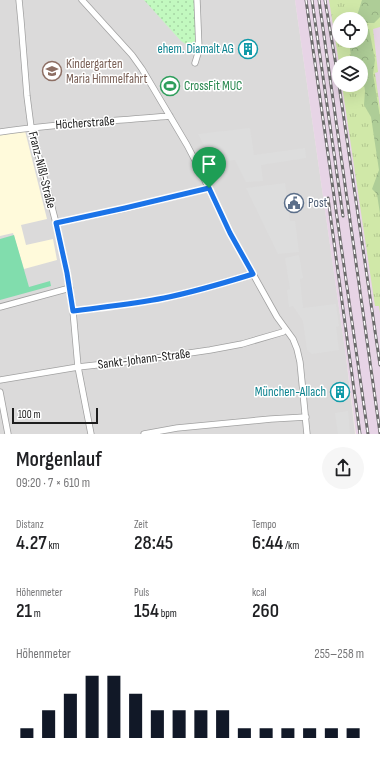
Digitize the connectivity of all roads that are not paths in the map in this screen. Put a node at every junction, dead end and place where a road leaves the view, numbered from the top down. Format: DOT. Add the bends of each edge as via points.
graph roads {
  1 [pos="19,0"];
  2 [pos="82,0"];
  3 [pos="197,0"];
  4 [pos="195,63"];
  5 [pos="170,116"];
  6 [pos="31,127"];
  7 [pos="0,132"];
  8 [pos="209,188"];
  9 [pos="56,223"];
  10 [pos="253,274"];
  11 [pos="70,288"];
  12 [pos="0,307"];
  13 [pos="73,311"];
  14 [pos="285,330"];
  15 [pos="78,367"];
  16 [pos="0,380"];
  17 [pos="0,392"];
  18 [pos="306,417"];
  19 [pos="8,434"];
  20 [pos="91,434"];
  21 [pos="144,434"];
  22 [pos="307,434"];
  1 -- 6 [label="street, Franz-Nißl-Straße"];
  2 -- 5 [label="street" via="132,55"];
  3 -- 4 [label="street" via="199,50"];
  5 -- 6 [label="street, Höcherstraße"];
  5 -- 8 [label="street"];
  6 -- 7 [label="street, Höcherstraße"];
  6 -- 9 [label="street, Franz-Nißl-Straße"];
  8 -- 9 [label="street"];
  8 -- 10 [label="street"];
  9 -- 11 [label="street, Franz-Nißl-Straße"];
  10 -- 13 [label="street" via="164,298"];
  10 -- 14 [label="street"];
  11 -- 12 [label="street"];
  11 -- 13 [label="street, Franz-Nißl-Straße"];
  13 -- 15 [label="street, Franz-Nißl-Straße"];
  14 -- 15 [label="street, Sankt-Johann-Straße" via="242,344 210,350"];
  14 -- 18 [label="street" via="297,349"];
  15 -- 16 [label="street, Sankt-Johann-Straße"];
  15 -- 20 [label="street, Franz-Nißl-Straße"];
  17 -- 19 [label="street"];
  18 -- 21 [label="street" via="177,428"];
  18 -- 22 [label="street"];
}
